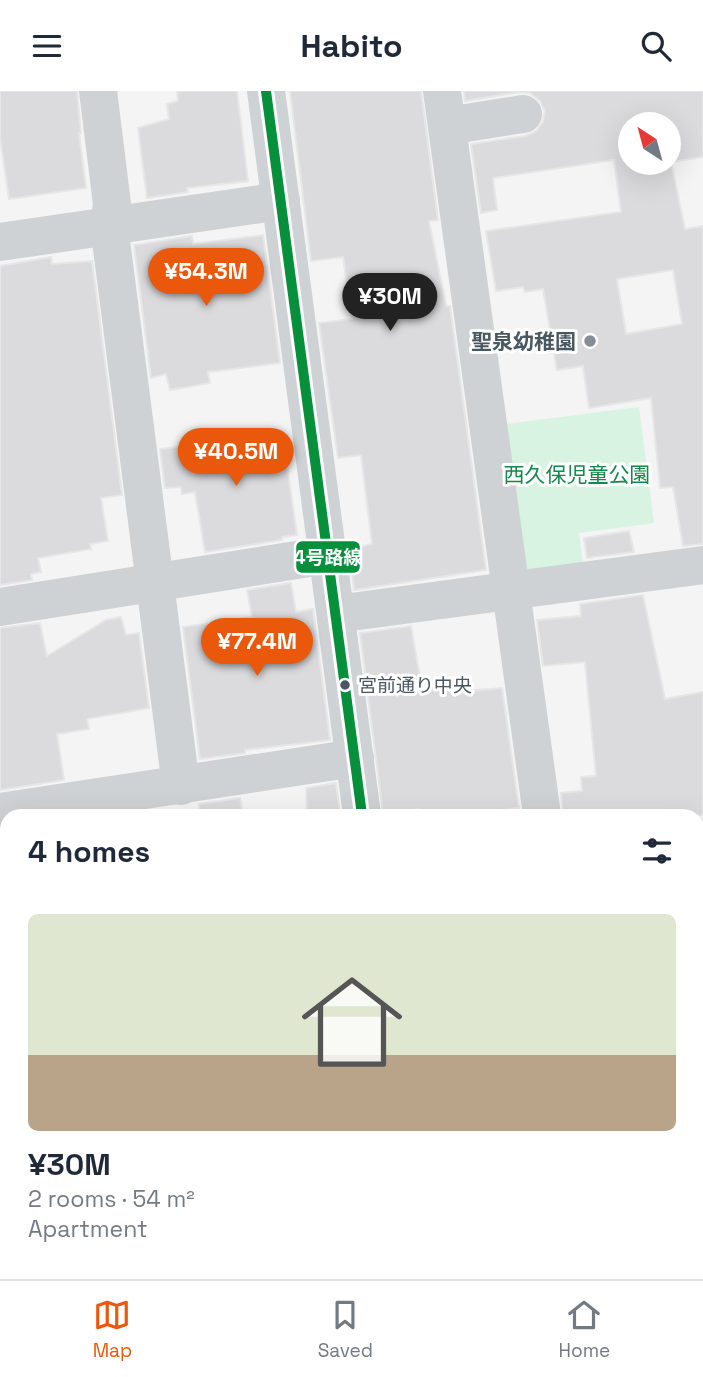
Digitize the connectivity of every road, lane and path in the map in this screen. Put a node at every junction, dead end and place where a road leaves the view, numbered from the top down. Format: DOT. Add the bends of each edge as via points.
graph roads {
  1 [pos="98,91"];
  2 [pos="267,91"];
  3 [pos="444,109"];
  4 [pos="523,114"];
  5 [pos="281,201"];
  6 [pos="109,225"];
  7 [pos="0,242"];
  8 [pos="328,555"];
  9 [pos="703,565"];
  10 [pos="155,582"];
  11 [pos="513,592"];
  12 [pos="0,607"];
  13 [pos="336,614"];
  14 [pos="355,758"];
  15 [pos="176,796"];
  16 [pos="33,809"];
  17 [pos="361,809"];
  18 [pos="541,809"];
  1 -- 6 [label="street" via="112,204"];
  2 -- 5 [label="street"];
  3 -- 4 [label="street"];
  3 -- 11 [label="street"];
  5 -- 6 [label="street"];
  5 -- 8 [label="street"];
  6 -- 7 [label="street"];
  6 -- 10 [label="street"];
  8 -- 10 [label="street"];
  8 -- 13 [label="street"];
  9 -- 11 [label="street"];
  10 -- 12 [label="street"];
  10 -- 15 [label="street"];
  11 -- 13 [label="street"];
  11 -- 18 [label="street"];
  13 -- 14 [label="street"];
  14 -- 15 [label="street"];
  14 -- 17 [label="street"];
  15 -- 16 [label="street"];
}
